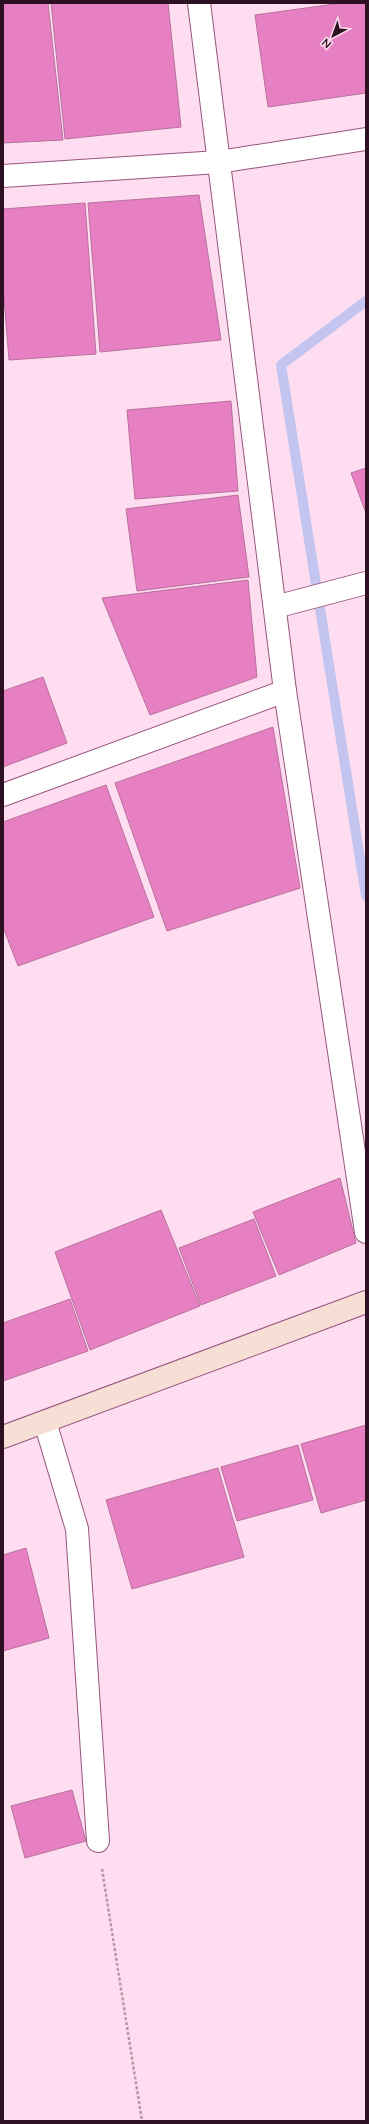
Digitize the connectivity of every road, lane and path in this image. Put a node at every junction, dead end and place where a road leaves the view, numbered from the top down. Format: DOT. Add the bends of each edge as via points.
graph roads {
  1 [pos="199,3"];
  2 [pos="366,139"];
  3 [pos="219,162"];
  4 [pos="3,176"];
  5 [pos="366,583"];
  6 [pos="275,607"];
  7 [pos="285,691"];
  8 [pos="3,795"];
  9 [pos="366,1232"];
  10 [pos="366,1302"];
  11 [pos="45,1422"];
  12 [pos="3,1437"];
  13 [pos="98,1841"];
  14 [pos="142,2121"];
  1 -- 3 [label="street"];
  2 -- 3 [label="street"];
  3 -- 4 [label="street"];
  3 -- 6 [label="street"];
  5 -- 6 [label="street"];
  6 -- 7 [label="street"];
  7 -- 8 [label="street"];
  7 -- 9 [label="street"];
  10 -- 11 [label="main road"];
  11 -- 12 [label="main road"];
  11 -- 13 [label="street" via="77,1529"];
  13 -- 14 [label="path"];
}
